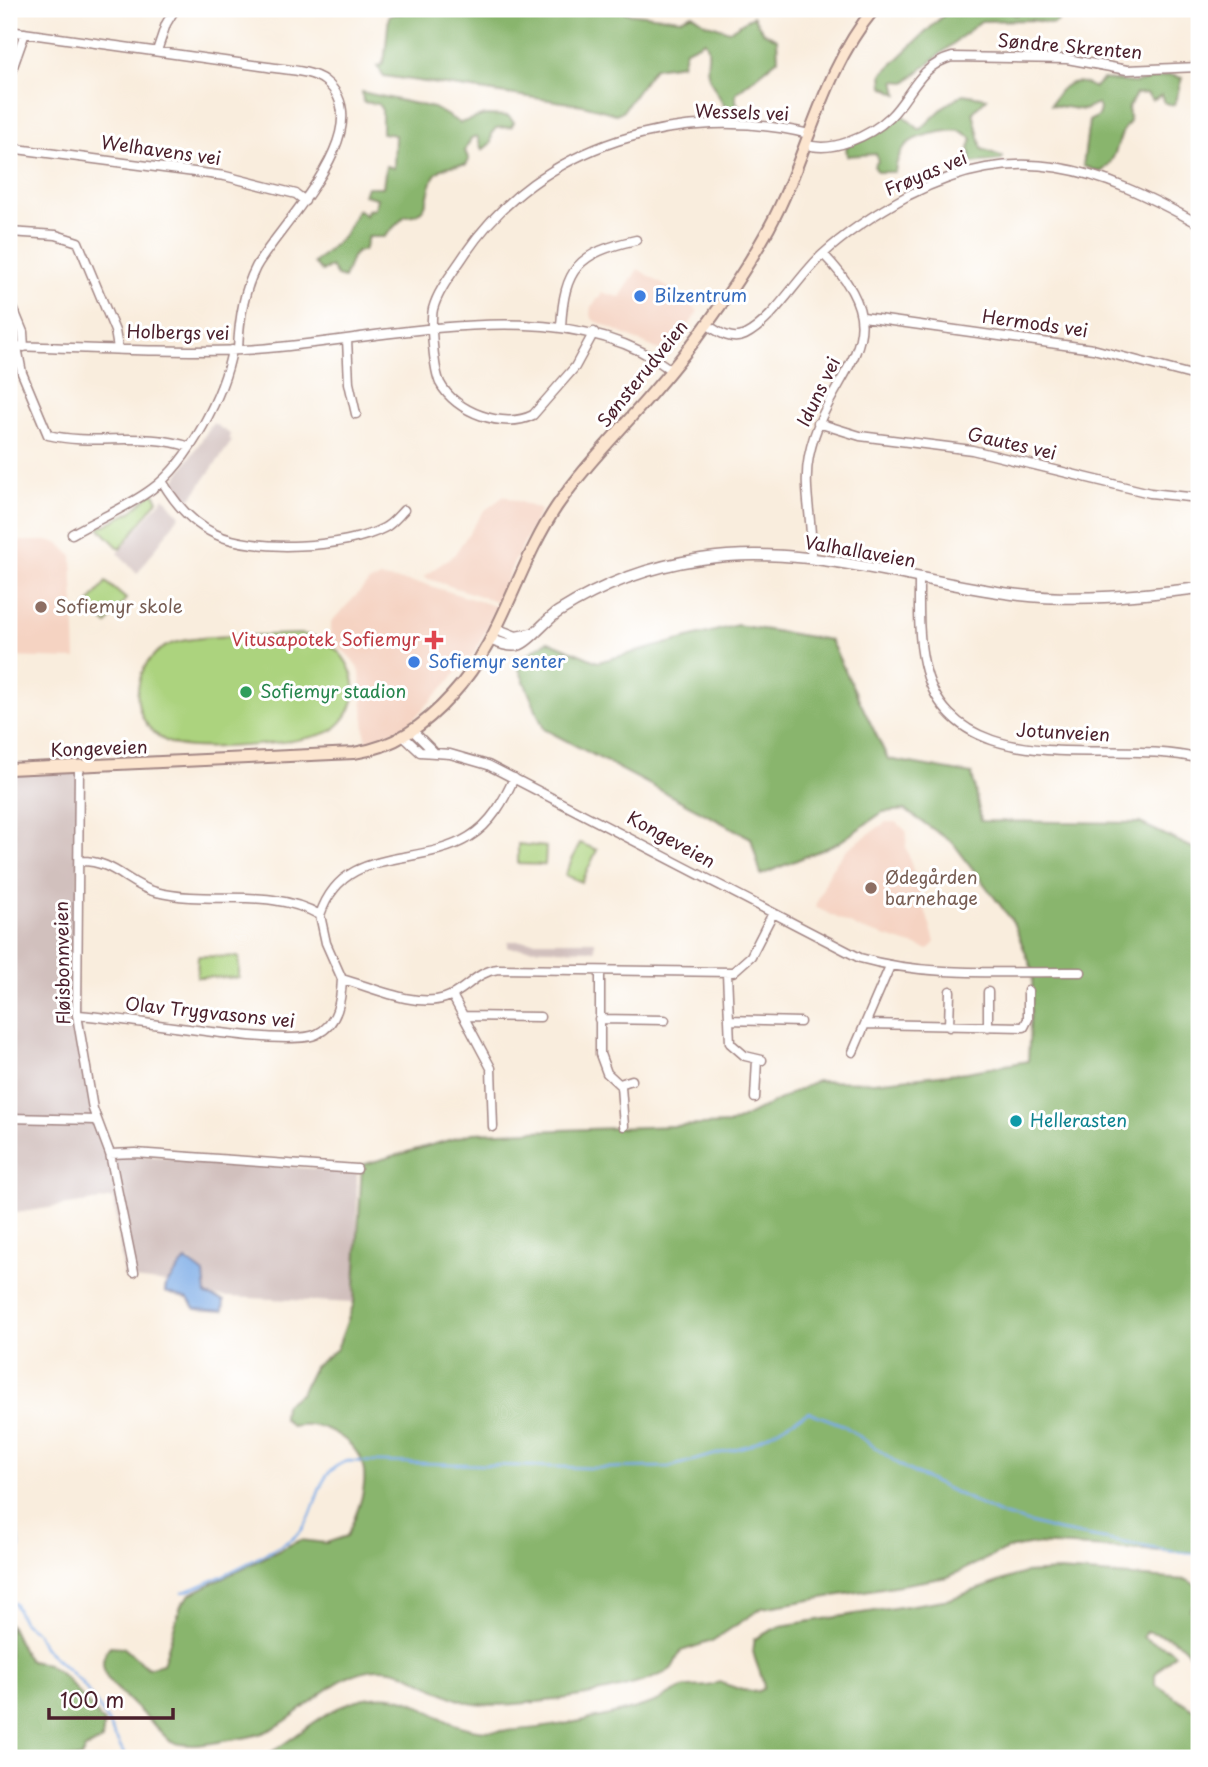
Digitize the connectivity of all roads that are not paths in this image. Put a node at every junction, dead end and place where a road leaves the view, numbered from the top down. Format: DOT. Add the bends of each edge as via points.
graph roads {
  1 [pos="175,9"];
  2 [pos="873,9"];
  3 [pos="9,31"];
  4 [pos="26,33"];
  5 [pos="157,51"];
  6 [pos="1199,67"];
  7 [pos="9,78"];
  8 [pos="807,139"];
  9 [pos="9,148"];
  10 [pos="305,201"];
  11 [pos="1199,223"];
  12 [pos="9,232"];
  13 [pos="636,240"];
  14 [pos="823,254"];
  15 [pos="9,298"];
  16 [pos="863,317"];
  17 [pos="706,324"];
  18 [pos="561,327"];
  19 [pos="433,330"];
  20 [pos="594,332"];
  21 [pos="347,339"];
  22 [pos="17,346"];
  23 [pos="118,348"];
  24 [pos="235,350"];
  25 [pos="671,370"];
  26 [pos="1199,377"];
  27 [pos="356,414"];
  28 [pos="818,422"];
  29 [pos="190,447"];
  30 [pos="162,481"];
  31 [pos="1199,498"];
  32 [pos="404,510"];
  33 [pos="72,534"];
  34 [pos="811,557"];
  35 [pos="919,578"];
  36 [pos="1199,588"];
  37 [pos="495,635"];
  38 [pos="409,734"];
  39 [pos="1199,757"];
  40 [pos="79,767"];
  41 [pos="9,769"];
  42 [pos="514,778"];
  43 [pos="79,861"];
  44 [pos="320,915"];
  45 [pos="772,915"];
  46 [pos="890,966"];
  47 [pos="600,971"];
  48 [pos="1081,972"];
  49 [pos="727,973"];
  50 [pos="342,979"];
  51 [pos="950,991"];
  52 [pos="1028,991"];
  53 [pos="988,992"];
  54 [pos="452,995"];
  55 [pos="77,1016"];
  56 [pos="464,1016"];
  57 [pos="540,1017"];
  58 [pos="599,1019"];
  59 [pos="665,1020"];
  60 [pos="729,1020"];
  61 [pos="800,1022"];
  62 [pos="867,1024"];
  63 [pos="949,1027"];
  64 [pos="988,1027"];
  65 [pos="853,1052"];
  66 [pos="632,1080"];
  67 [pos="620,1084"];
  68 [pos="755,1098"];
  69 [pos="9,1118"];
  70 [pos="96,1120"];
  71 [pos="624,1126"];
  72 [pos="494,1127"];
  73 [pos="110,1154"];
  74 [pos="357,1168"];
  75 [pos="134,1272"];
  1 -- 5 [label="street"];
  2 -- 8 [label="main road, Sønsterudveien" via="840,59"];
  3 -- 4 [label="street"];
  4 -- 5 [label="street"];
  4 -- 7 [label="street"];
  5 -- 10 [label="street" via="268,66 325,81 341,114 338,138 329,163"];
  6 -- 8 [label="street, Søndre Skrenten" via="1127,70 1067,59 952,57 915,82 881,124 834,147 818,148"];
  8 -- 17 [label="main road, Sønsterudveien" via="764,236"];
  8 -- 19 [label="street, Wessels vei" via="746,125 678,127 613,142 564,163 527,187 487,225 436,301"];
  9 -- 10 [label="street, Welhavens vei" via="225,176 296,194"];
  10 -- 24 [label="street" via="256,268 242,308"];
  11 -- 14 [label="street, Frøyas vei" via="1089,174 1053,166 1003,164 916,192 858,226"];
  12 -- 23 [label="street" via="56,235 78,242"];
  13 -- 18 [label="street" via="601,250 572,270"];
  14 -- 16 [label="street" via="850,285"];
  14 -- 17 [label="street, Frøyas vei" via="744,335 730,336"];
  15 -- 22 [label="street" via="23,332"];
  16 -- 26 [label="street, Hermods vei" via="1085,347"];
  16 -- 28 [label="street, Iduns vei" via="856,351"];
  17 -- 25 [label="main road, Sønsterudveien"];
  18 -- 19 [label="street, Holbergs vei"];
  18 -- 20 [label="street, Holbergs vei"];
  19 -- 20 [label="street, Wessels vei" via="436,372 447,393 479,414 516,421 533,415 550,400"];
  19 -- 21 [label="street, Holbergs vei"];
  20 -- 25 [label="street, Holbergs vei" via="624,342"];
  21 -- 24 [label="street, Holbergs vei"];
  21 -- 27 [label="street"];
  22 -- 23 [label="street, Holbergs vei"];
  22 -- 29 [label="street" via="22,373 48,435 70,440 172,440"];
  23 -- 24 [label="street, Holbergs vei"];
  24 -- 29 [label="street"];
  25 -- 37 [label="main road, Sønsterudveien" via="554,511"];
  28 -- 31 [label="street, Gautes vei" via="860,436 972,450 1150,493"];
  28 -- 34 [label="street, Iduns vei" via="805,482"];
  29 -- 30 [label="street"];
  30 -- 32 [label="street" via="187,514 214,534 268,546 371,533 386,527"];
  30 -- 33 [label="street"];
  34 -- 35 [label="street, Valhallaveien"];
  34 -- 37 [label="street, Valhallaveien" via="735,555 666,566 594,592 555,614 526,642 516,646"];
  35 -- 36 [label="street, Valhallaveien" via="1063,598"];
  35 -- 39 [label="street, Jotunveien" via="922,653 928,677 942,703 975,733 1015,748"];
  37 -- 38 [label="main road, Sønsterudveien" via="453,695"];
  38 -- 40 [label="main road, Kongeveien" via="354,753"];
  38 -- 42 [label="street, Kongeveien" via="418,751 476,761"];
  40 -- 41 [label="main road, Kongeveien"];
  40 -- 43 [label="street, Fløisbonnveien"];
  42 -- 44 [label="street" via="503,802 470,837 434,851 361,866 341,878"];
  42 -- 45 [label="street, Kongeveien"];
  43 -- 44 [label="street" via="103,863 160,894 289,901"];
  43 -- 55 [label="street, Fløisbonnveien"];
  44 -- 50 [label="street"];
  45 -- 46 [label="street, Kongeveien" via="860,958"];
  45 -- 49 [label="street" via="751,956 742,967"];
  46 -- 48 [label="street, Kongeveien"];
  46 -- 62 [label="street"];
  47 -- 49 [label="street"];
  47 -- 54 [label="street" via="498,969 476,976"];
  47 -- 58 [label="street"];
  49 -- 60 [label="street"];
  50 -- 54 [label="street" via="410,998 433,1000"];
  50 -- 55 [label="street, Olav Trygvasons vei" via="337,1014 325,1029 306,1038"];
  51 -- 63 [label="street"];
  52 -- 64 [label="street" via="1024,1027"];
  53 -- 64 [label="street"];
  54 -- 56 [label="street"];
  55 -- 70 [label="street, Fløisbonnveien"];
  56 -- 57 [label="street"];
  56 -- 72 [label="street" via="491,1068"];
  58 -- 59 [label="street"];
  58 -- 67 [label="street" via="602,1062"];
  60 -- 61 [label="street"];
  60 -- 68 [label="street" via="732,1046 759,1059"];
  62 -- 63 [label="street"];
  62 -- 65 [label="street"];
  63 -- 64 [label="street"];
  66 -- 67 [label="street"];
  67 -- 71 [label="street"];
  69 -- 70 [label="street"];
  70 -- 73 [label="street, Fløisbonnveien"];
  73 -- 74 [label="street"];
  73 -- 75 [label="street, Fløisbonnveien"];
}
